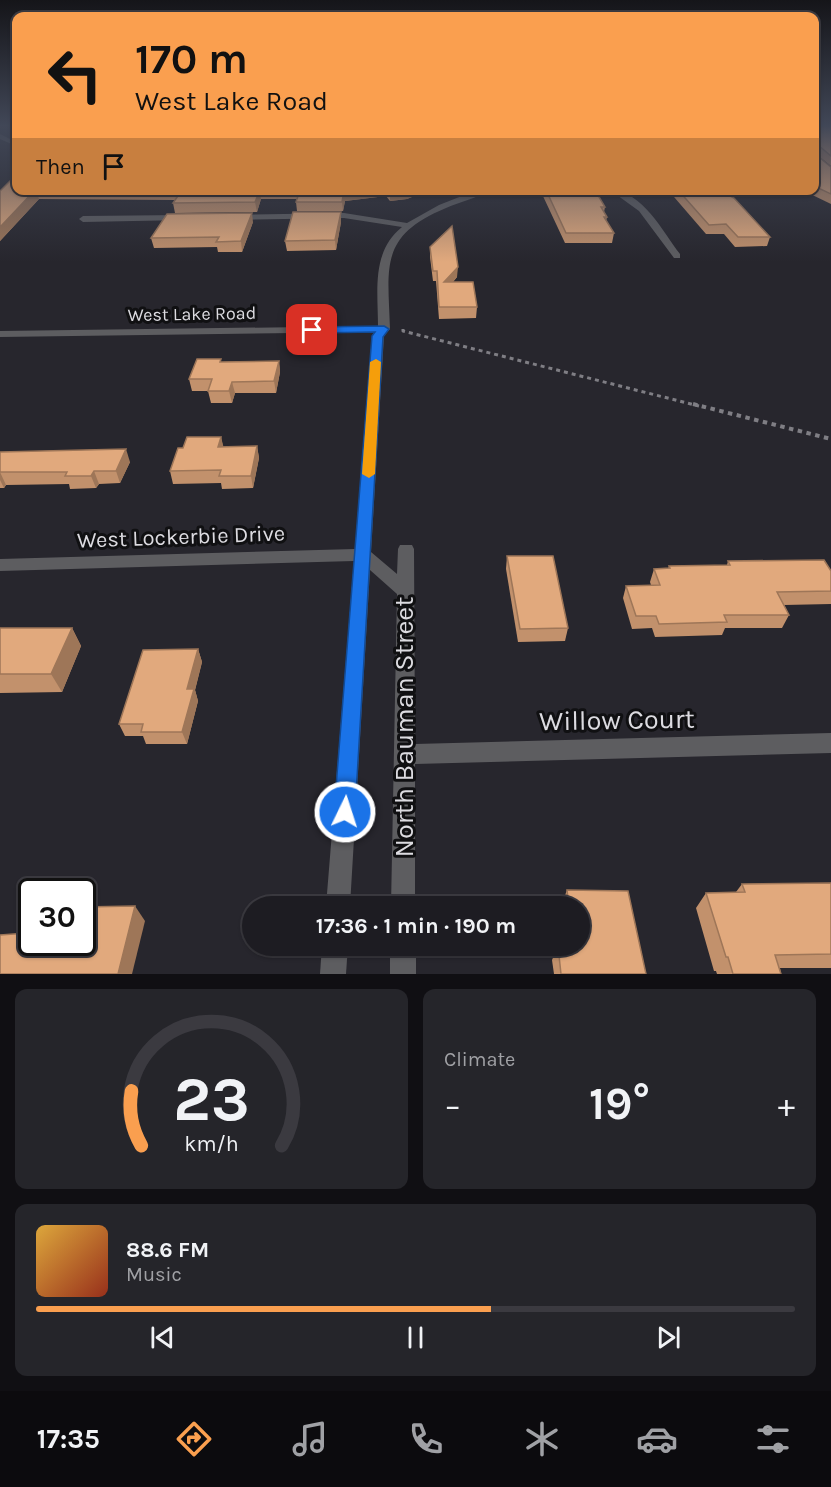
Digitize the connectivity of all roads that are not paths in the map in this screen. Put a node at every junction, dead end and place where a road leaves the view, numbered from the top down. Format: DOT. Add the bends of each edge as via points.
graph roads {
  1 [pos="474,195"];
  2 [pos="621,195"];
  3 [pos="222,217"];
  4 [pos="187,218"];
  5 [pos="83,219"];
  6 [pos="409,226"];
  7 [pos="677,256"];
  8 [pos="384,325"];
  9 [pos="0,334"];
  10 [pos="406,549"];
  11 [pos="364,555"];
  12 [pos="0,565"];
  13 [pos="405,591"];
  14 [pos="831,743"];
  15 [pos="404,754"];
  16 [pos="339,896"];
  17 [pos="403,896"];
  18 [pos="334,956"];
  19 [pos="403,956"];
  20 [pos="333,974"];
  21 [pos="403,974"];
  1 -- 6 [label="street, North Bauman Street"];
  2 -- 7 [label="street" via="642,209"];
  3 -- 6 [label="street" via="338,216"];
  4 -- 5 [label="street"];
  6 -- 8 [label="street, North Bauman Street" via="391,244 385,260"];
  8 -- 9 [label="street, West Lake Road"];
  8 -- 11 [label="street, North Bauman Street" via="378,336"];
  10 -- 13 [label="street, North Bauman Street"];
  11 -- 12 [label="street, West Lockerbie Drive"];
  11 -- 13 [label="street"];
  11 -- 16 [label="street, North Bauman Street"];
  13 -- 15 [label="street, North Bauman Street"];
  14 -- 15 [label="street, Willow Court"];
  15 -- 17 [label="street, North Bauman Street"];
  18 -- 20 [label="street"];
  19 -- 21 [label="street"];
}
